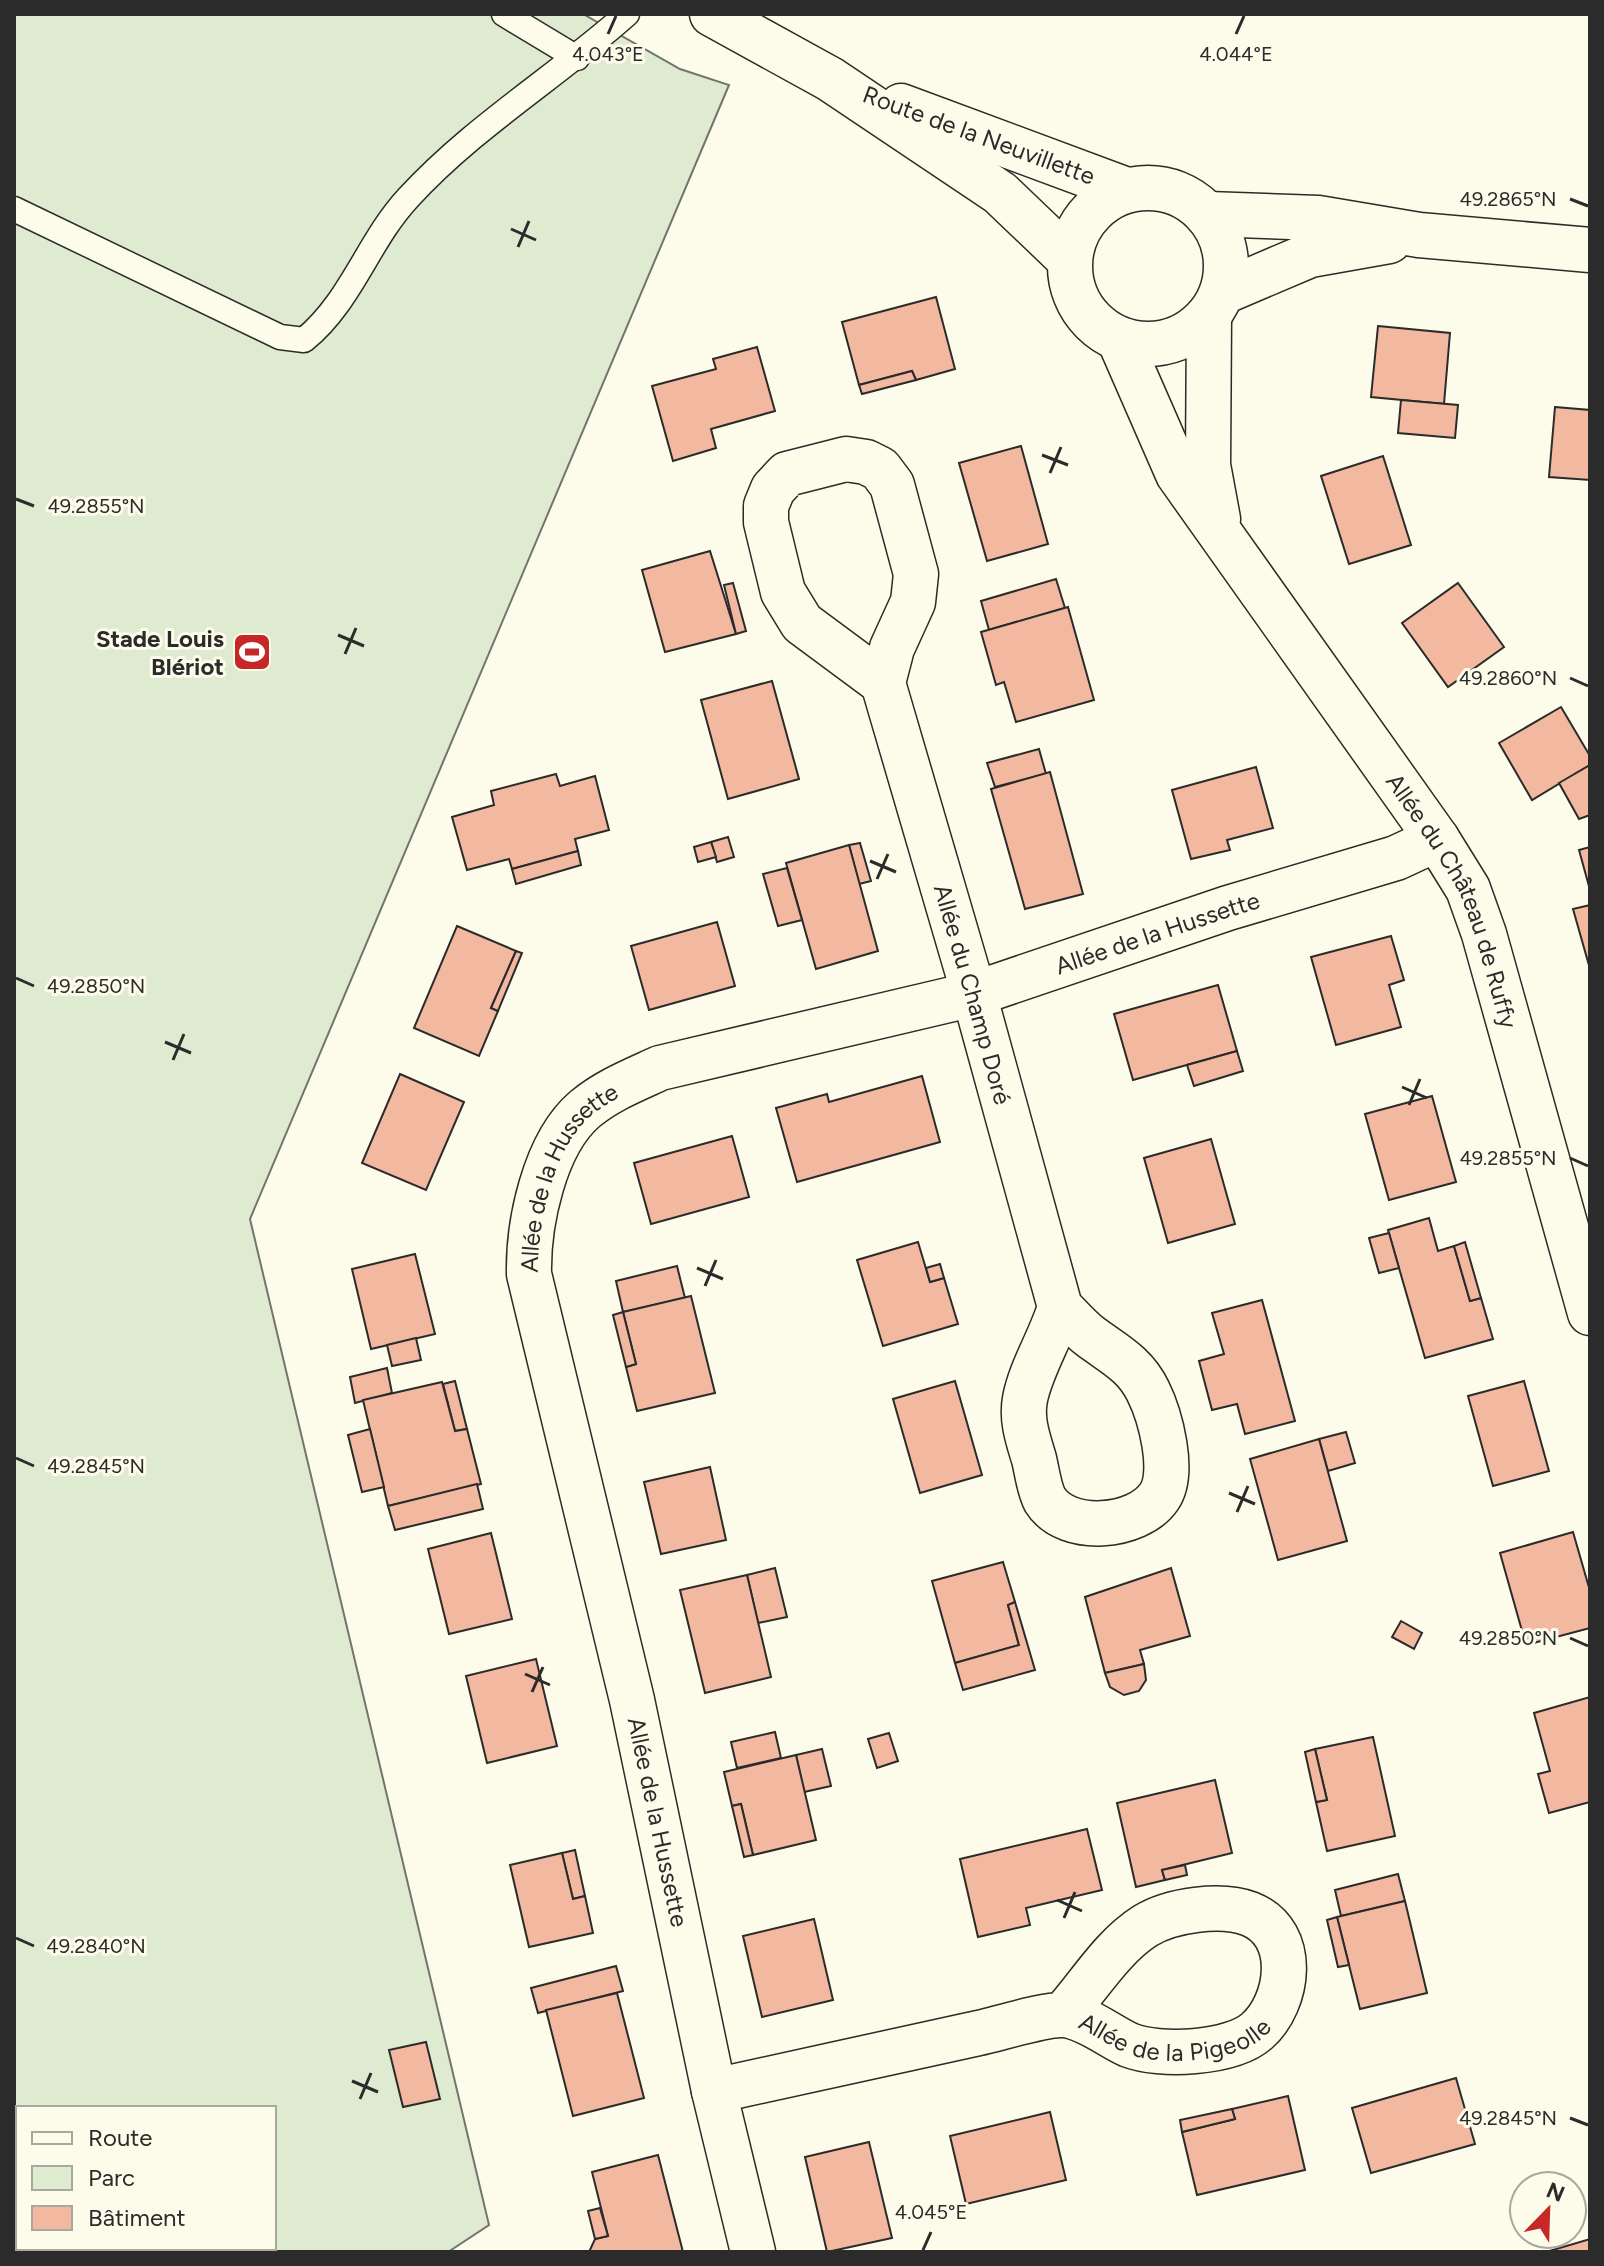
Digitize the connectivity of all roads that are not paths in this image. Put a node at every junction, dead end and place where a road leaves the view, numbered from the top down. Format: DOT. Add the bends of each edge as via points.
graph roads {
  1 [pos="504,14"];
  2 [pos="627,14"];
  3 [pos="712,14"];
  4 [pos="577,58"];
  5 [pos="830,79"];
  6 [pos="1127,190"];
  7 [pos="14,209"];
  8 [pos="1208,214"];
  9 [pos="1419,235"];
  10 [pos="1590,250"];
  11 [pos="1069,259"];
  12 [pos="1216,304"];
  13 [pos="1119,339"];
  14 [pos="1221,533"];
  15 [pos="883,683"];
  16 [pos="1437,839"];
  17 [pos="974,994"];
  18 [pos="1060,1307"];
  19 [pos="1590,1313"];
  20 [pos="1063,2015"];
  21 [pos="714,2091"];
  22 [pos="753,2252"];
  1 -- 4 [label="lane"];
  2 -- 4 [label="lane"];
  3 -- 5 [label="street, Route de la Neuvillette"];
  4 -- 7 [label="lane" via="472,134 405,200 327,321 304,340 280,337"];
  5 -- 6 [label="street, Route de la Neuvillette"];
  5 -- 11 [label="street, Route de la Neuvillette" via="1000,193"];
  6 -- 8 [label="street" via="1157,187 1184,196"];
  6 -- 11 [label="street" via="1099,204 1079,228"];
  8 -- 9 [label="street" via="1318,218"];
  8 -- 12 [label="street" via="1222,237 1227,264"];
  9 -- 10 [label="street"];
  9 -- 12 [label="street" via="1310,255"];
  11 -- 13 [label="street" via="1081,307 1097,326"];
  12 -- 13 [label="street" via="1184,337 1152,345"];
  12 -- 14 [label="street, Allée du Château de Ruffy" via="1208,465"];
  13 -- 14 [label="street, Allée du Château de Ruffy" via="1178,474"];
  14 -- 16 [label="street, Allée du Château de Ruffy"];
  15 -- 15 [label="street" via="913,602 916,574 892,485 880,469 846,459 787,474 766,506 783,592 802,623"];
  15 -- 17 [label="street, Allée du Champ Doré"];
  16 -- 17 [label="street, Allée de la Hussette" via="1383,862"];
  16 -- 19 [label="street, Allée du Château de Ruffy" via="1468,889 1484,934"];
  17 -- 18 [label="street, Allée du Champ Doré"];
  17 -- 21 [label="street, Allée de la Hussette" via="660,1068 615,1088 582,1111 558,1148 535,1202 528,1238 536,1310 632,1700"];
  18 -- 18 [label="street" via="1025,1398 1024,1422 1045,1499 1058,1513 1079,1522 1098,1524 1144,1512 1160,1496 1167,1455 1149,1392 1133,1367"];
  20 -- 20 [label="street, Allée de la Pigeolle" via="1160,2053 1212,2048 1252,2036 1269,2021 1285,1980 1281,1953 1270,1928 1252,1915 1226,1908 1186,1912 1147,1925 1121,1945"];
  20 -- 21 [label="street, Allée de la Pigeolle"];
  21 -- 22 [label="street, Allée de la Hussette"];
}
